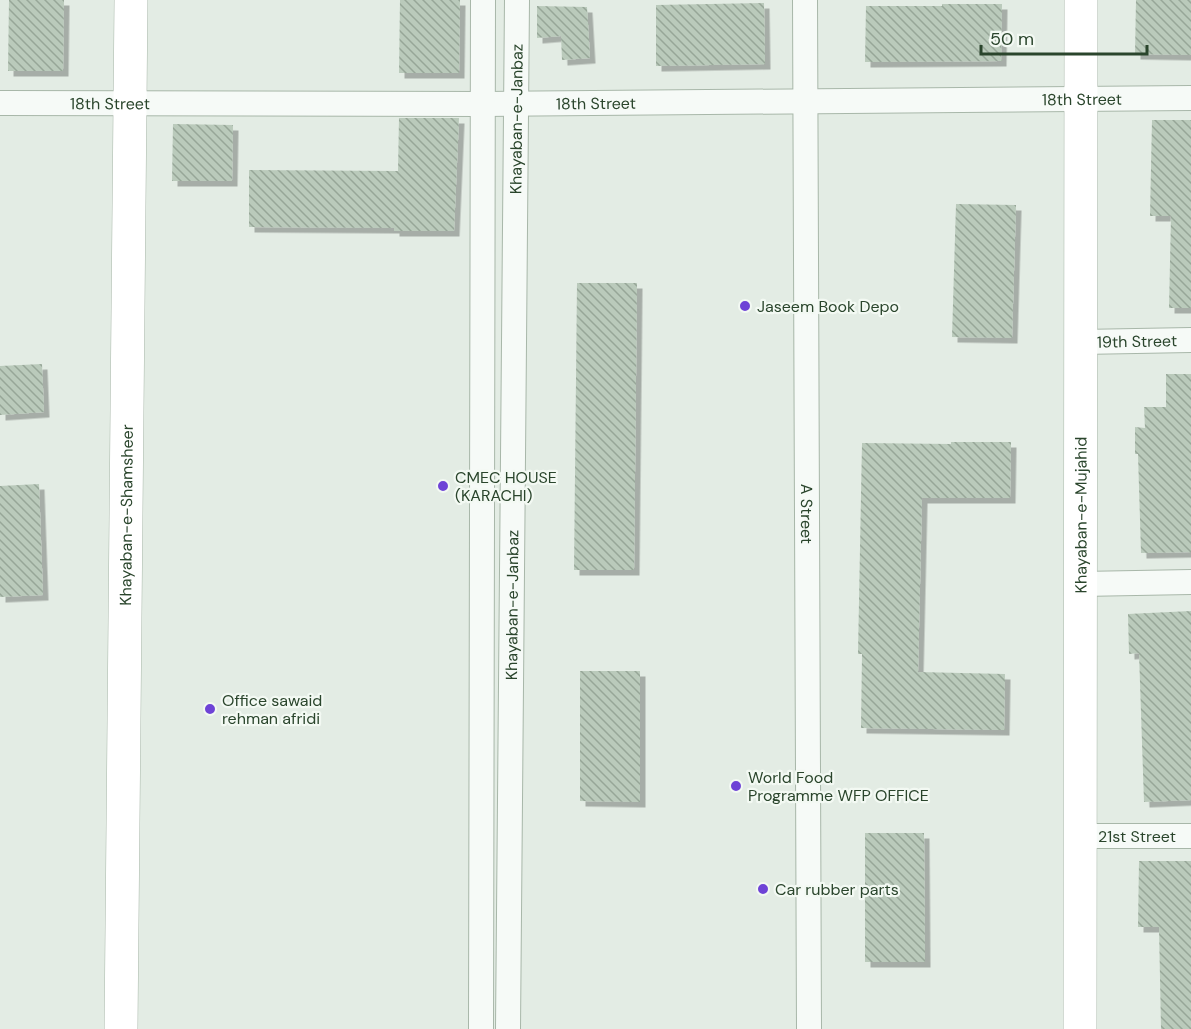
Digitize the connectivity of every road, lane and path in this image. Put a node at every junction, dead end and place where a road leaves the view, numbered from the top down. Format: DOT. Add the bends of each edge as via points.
graph roads {
  1 [pos="131,0"];
  2 [pos="483,0"];
  3 [pos="517,0"];
  4 [pos="805,0"];
  5 [pos="1082,0"];
  6 [pos="1191,98"];
  7 [pos="1082,99"];
  8 [pos="806,102"];
  9 [pos="0,103"];
  10 [pos="132,104"];
  11 [pos="484,104"];
  12 [pos="517,104"];
  13 [pos="1191,340"];
  14 [pos="1081,342"];
  15 [pos="1191,582"];
  16 [pos="1081,584"];
  17 [pos="1081,836"];
  18 [pos="1191,836"];
  19 [pos="122,1029"];
  20 [pos="481,1029"];
  21 [pos="508,1029"];
  22 [pos="809,1029"];
  23 [pos="1080,1029"];
  1 -- 10 [label="main road, Khayaban-e-Shamsheer"];
  2 -- 11 [label="street, Khayaban-e-Janbaz"];
  3 -- 12 [label="street, Khayaban-e-Janbaz"];
  4 -- 8 [label="street, A Street"];
  5 -- 7 [label="main road, Khayaban-e-Mujahid"];
  6 -- 7 [label="street, 18th Street"];
  7 -- 8 [label="street, 18th Street"];
  7 -- 14 [label="main road, Khayaban-e-Mujahid"];
  8 -- 12 [label="street, 18th Street"];
  8 -- 22 [label="street, A Street"];
  9 -- 10 [label="street, 18th Street"];
  10 -- 11 [label="street, 18th Street"];
  10 -- 19 [label="main road, Khayaban-e-Shamsheer"];
  11 -- 12 [label="street, 18th Street"];
  11 -- 20 [label="street, Khayaban-e-Janbaz"];
  12 -- 21 [label="street, Khayaban-e-Janbaz"];
  13 -- 14 [label="street, 19th Street"];
  14 -- 16 [label="main road, Khayaban-e-Mujahid"];
  15 -- 16 [label="street"];
  16 -- 17 [label="main road, Khayaban-e-Mujahid"];
  17 -- 18 [label="street, 21st Street"];
  17 -- 23 [label="main road, Khayaban-e-Mujahid"];
}
